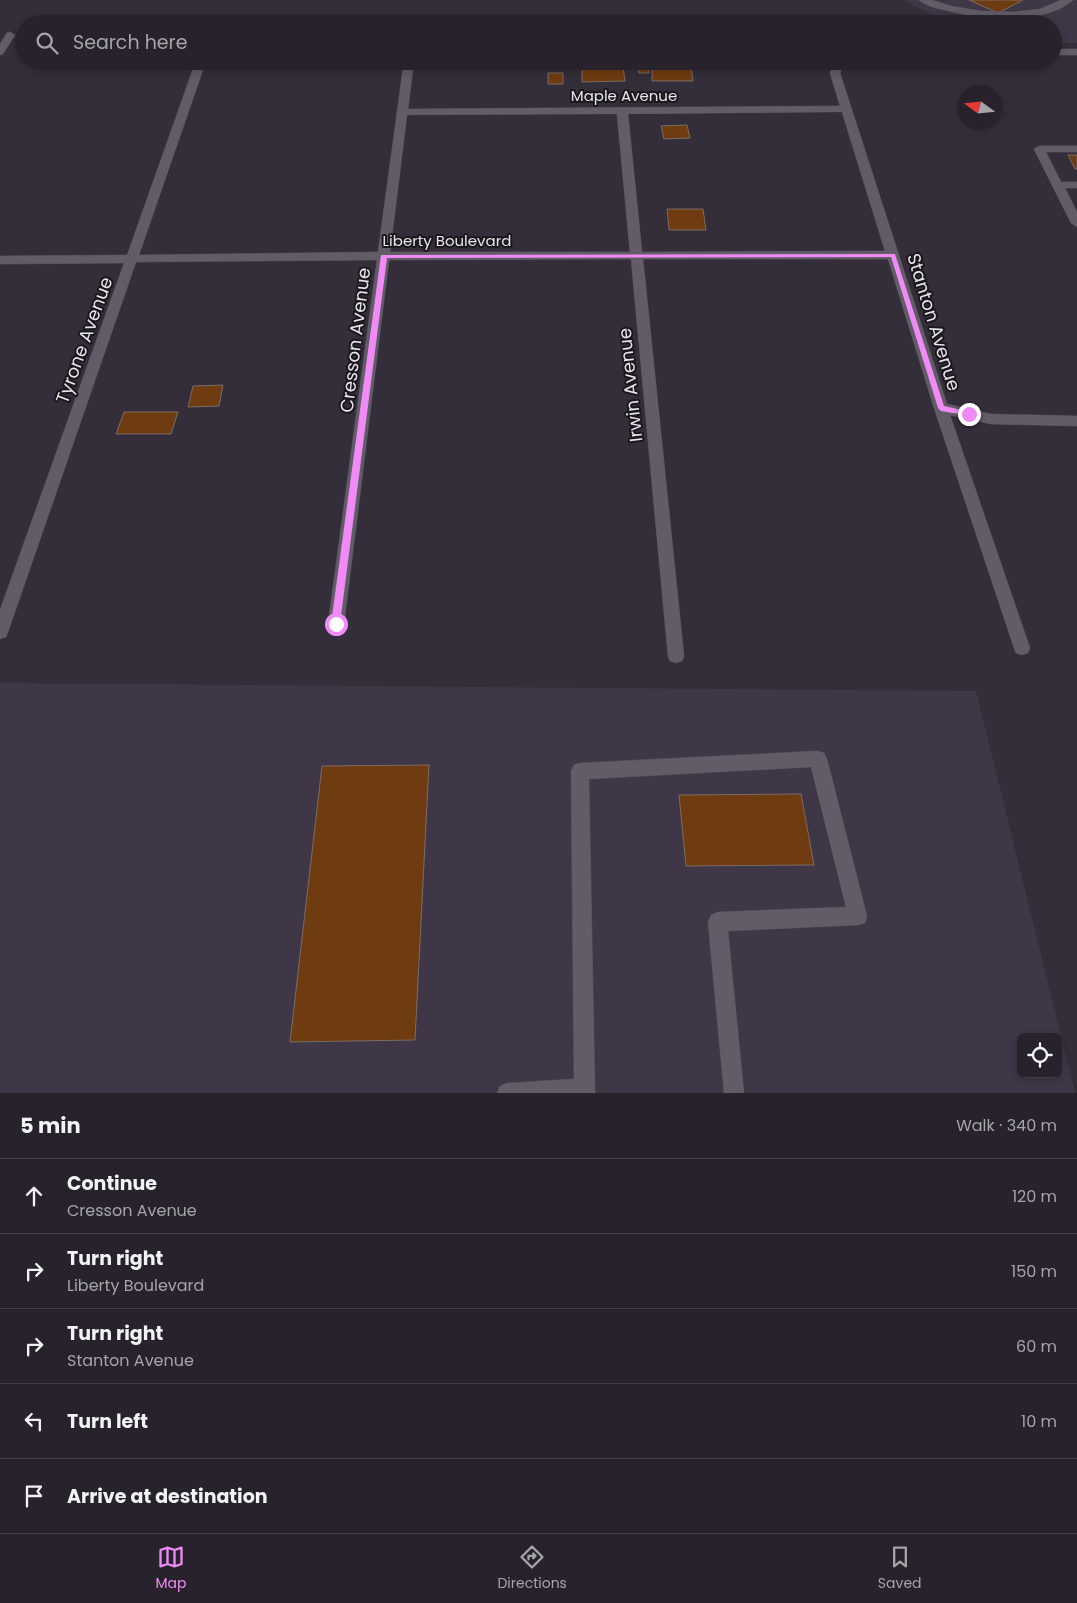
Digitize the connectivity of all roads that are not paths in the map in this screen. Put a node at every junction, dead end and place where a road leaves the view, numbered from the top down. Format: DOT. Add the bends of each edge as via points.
graph roads {
  1 [pos="924,0"];
  2 [pos="1068,0"];
  3 [pos="996,15"];
  4 [pos="1012,15"];
  5 [pos="10,35"];
  6 [pos="0,52"];
  7 [pos="1062,52"];
  8 [pos="1077,52"];
  9 [pos="198,70"];
  10 [pos="408,70"];
  11 [pos="836,70"];
  12 [pos="846,109"];
  13 [pos="622,110"];
  14 [pos="402,112"];
  15 [pos="1077,149"];
  16 [pos="1058,185"];
  17 [pos="1077,185"];
  18 [pos="1076,220"];
  19 [pos="893,255"];
  20 [pos="384,256"];
  21 [pos="636,257"];
  22 [pos="0,260"];
  23 [pos="132,260"];
  24 [pos="941,408"];
  25 [pos="1077,421"];
  26 [pos="336,624"];
  27 [pos="0,632"];
  28 [pos="1022,648"];
  29 [pos="676,656"];
  30 [pos="585,1091"];
  31 [pos="507,1093"];
  32 [pos="734,1093"];
  1 -- 3 [label="street"];
  2 -- 4 [label="street" via="1040,12"];
  5 -- 6 [label="street"];
  7 -- 8 [label="street"];
  9 -- 23 [label="street, Tyrone Avenue"];
  10 -- 14 [label="street, Cresson Avenue"];
  11 -- 12 [label="street, Stanton Avenue"];
  12 -- 13 [label="street, Maple Avenue"];
  12 -- 19 [label="street, Stanton Avenue"];
  13 -- 14 [label="street, Maple Avenue"];
  13 -- 21 [label="street, Irwin Avenue"];
  14 -- 20 [label="street, Cresson Avenue"];
  15 -- 16 [label="street" via="1039,149"];
  16 -- 17 [label="street"];
  16 -- 18 [label="street"];
  19 -- 21 [label="street, Liberty Boulevard"];
  19 -- 24 [label="street, Stanton Avenue"];
  20 -- 21 [label="street, Liberty Boulevard"];
  20 -- 23 [label="street, Liberty Boulevard"];
  20 -- 26 [label="street, Cresson Avenue"];
  21 -- 29 [label="street, Irwin Avenue"];
  22 -- 23 [label="street, Liberty Boulevard"];
  23 -- 27 [label="street, Tyrone Avenue"];
  24 -- 25 [label="street" via="991,419"];
  24 -- 28 [label="street, Stanton Avenue"];
  30 -- 31 [label="street"];
  30 -- 32 [label="street" via="580,771 818,759 858,916 718,922"];
}
